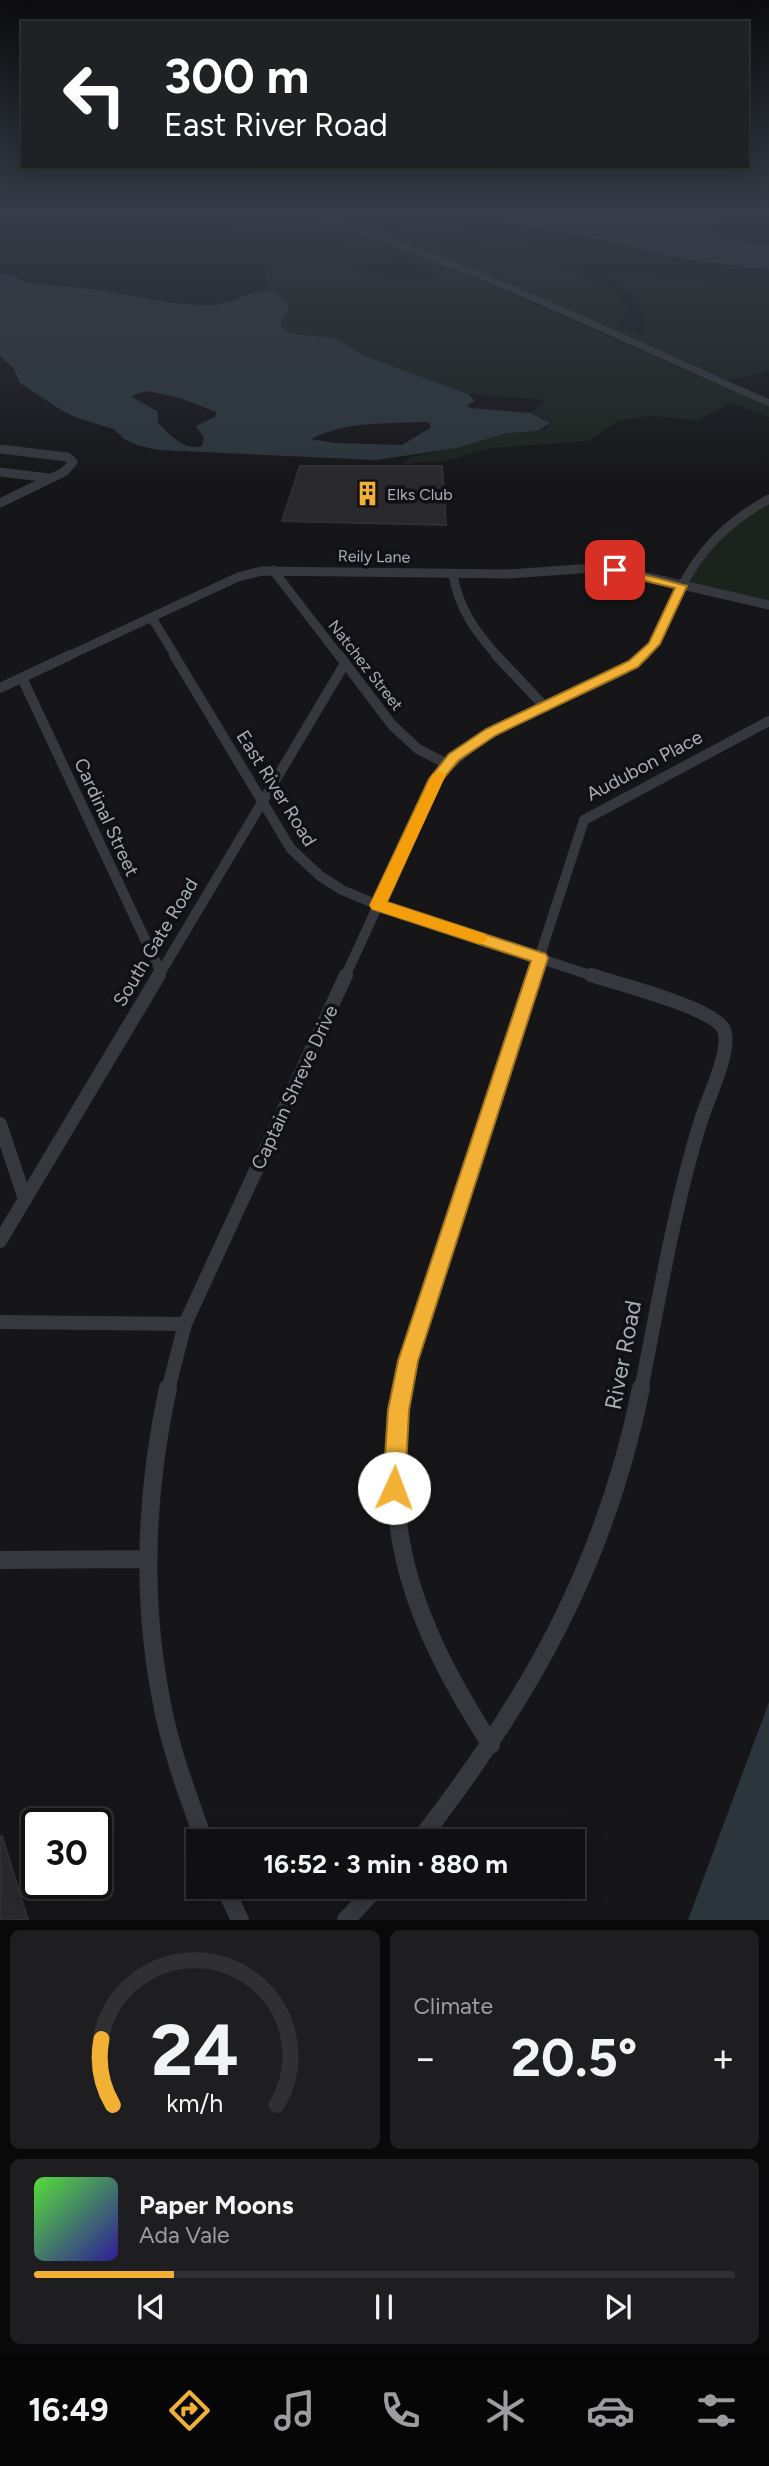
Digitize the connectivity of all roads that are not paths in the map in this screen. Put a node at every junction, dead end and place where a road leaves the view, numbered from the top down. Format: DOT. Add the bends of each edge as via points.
graph roads {
  1 [pos="544,305"];
  2 [pos="769,403"];
  3 [pos="0,449"];
  4 [pos="0,472"];
  5 [pos="49,478"];
  6 [pos="769,499"];
  7 [pos="0,503"];
  8 [pos="273,570"];
  9 [pos="453,574"];
  10 [pos="681,586"];
  11 [pos="769,605"];
  12 [pos="152,618"];
  13 [pos="344,665"];
  14 [pos="22,678"];
  15 [pos="0,688"];
  16 [pos="545,707"];
  17 [pos="769,721"];
  18 [pos="447,764"];
  19 [pos="262,799"];
  20 [pos="378,905"];
  21 [pos="540,958"];
  22 [pos="160,971"];
  23 [pos="0,1124"];
  24 [pos="25,1199"];
  25 [pos="0,1241"];
  26 [pos="0,1322"];
  27 [pos="185,1324"];
  28 [pos="148,1559"];
  29 [pos="0,1560"];
  30 [pos="491,1745"];
  31 [pos="200,1829"];
  32 [pos="429,1829"];
  33 [pos="230,1899"];
  34 [pos="366,1899"];
  35 [pos="240,1920"];
  36 [pos="346,1920"];
  1 -- 2 [label="street"];
  3 -- 5 [label="street" via="73,460 69,468"];
  4 -- 5 [label="street"];
  5 -- 7 [label="street"];
  6 -- 10 [label="street, Captain Shreve Drive" via="739,516 706,544"];
  8 -- 9 [label="street, Reily Lane"];
  8 -- 12 [label="street, Reily Lane" via="238,577"];
  8 -- 13 [label="street, Natchez Street"];
  9 -- 10 [label="street, Reily Lane" via="593,568"];
  9 -- 16 [label="street" via="454,590 466,617"];
  10 -- 11 [label="street, Reily Lane"];
  10 -- 16 [label="street, Captain Shreve Drive" via="645,655"];
  12 -- 14 [label="street, Reily Lane"];
  12 -- 19 [label="street, East River Road"];
  13 -- 18 [label="street, Natchez Street" via="402,736"];
  13 -- 19 [label="street, South Gate Road"];
  14 -- 15 [label="street, Reily Lane"];
  14 -- 22 [label="street, Cardinal Street"];
  16 -- 18 [label="street, Captain Shreve Drive" via="478,739"];
  17 -- 21 [label="street, Audubon Place" via="587,817"];
  18 -- 20 [label="street, Captain Shreve Drive"];
  19 -- 20 [label="street, East River Road" via="304,864 341,891"];
  19 -- 22 [label="street, South Gate Road"];
  20 -- 21 [label="street, East River Road"];
  20 -- 27 [label="street, Captain Shreve Drive"];
  21 -- 30 [label="street, Audubon Place" via="408,1361 396,1436 395,1512 416,1608 444,1672"];
  21 -- 30 [label="street, River Road" via="705,1013 723,1028 726,1038 671,1242 615,1493 582,1583 549,1652"];
  22 -- 24 [label="street, South Gate Road"];
  23 -- 24 [label="street"];
  24 -- 25 [label="street, South Gate Road"];
  26 -- 27 [label="street"];
  27 -- 28 [label="street, Captain Shreve Drive" via="159,1425"];
  28 -- 29 [label="street"];
  28 -- 31 [label="street, Captain Shreve Drive" via="152,1638 163,1709"];
  30 -- 32 [label="street, River Road"];
  33 -- 35 [label="street"];
  34 -- 36 [label="street"];
}
